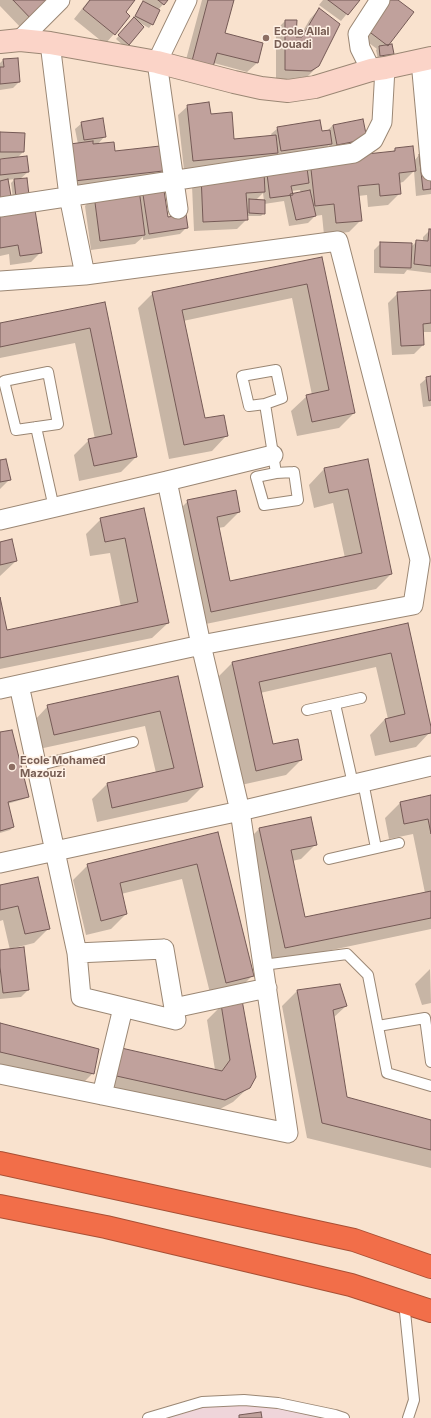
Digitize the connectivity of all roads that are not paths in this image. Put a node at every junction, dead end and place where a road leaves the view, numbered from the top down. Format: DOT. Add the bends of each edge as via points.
graph roads {
  1 [pos="60,0"];
  2 [pos="187,0"];
  3 [pos="380,0"];
  4 [pos="10,41"];
  5 [pos="50,43"];
  6 [pos="426,60"];
  7 [pos="157,62"];
  8 [pos="378,69"];
  9 [pos="430,137"];
  10 [pos="431,171"];
  11 [pos="174,180"];
  12 [pos="69,196"];
  13 [pos="0,207"];
  14 [pos="178,209"];
  15 [pos="85,275"];
  16 [pos="0,281"];
  17 [pos="265,404"];
  18 [pos="36,427"];
  19 [pos="274,464"];
  20 [pos="168,481"];
  21 [pos="54,508"];
  22 [pos="0,520"];
  23 [pos="201,645"];
  24 [pos="19,685"];
  25 [pos="0,690"];
  26 [pos="361,698"];
  27 [pos="335,704"];
  28 [pos="307,710"];
  29 [pos="133,742"];
  30 [pos="36,766"];
  31 [pos="431,766"];
  32 [pos="358,783"];
  33 [pos="240,810"];
  34 [pos="399,843"];
  35 [pos="376,848"];
  36 [pos="55,851"];
  37 [pos="329,859"];
  38 [pos="0,863"];
  39 [pos="77,953"];
  40 [pos="263,965"];
  41 [pos="266,988"];
  42 [pos="123,1008"];
  43 [pos="174,1008"];
  44 [pos="378,1026"];
  45 [pos="431,1062"];
  46 [pos="0,1074"];
  47 [pos="431,1086"];
  48 [pos="102,1095"];
  49 [pos="0,1163"];
  50 [pos="0,1206"];
  51 [pos="431,1267"];
  52 [pos="404,1302"];
  53 [pos="431,1311"];
  54 [pos="148,1418"];
  55 [pos="344,1418"];
  56 [pos="408,1418"];
  1 -- 4 [label="street"];
  2 -- 7 [label="street"];
  3 -- 8 [label="street" via="358,34 360,48"];
  4 -- 5 [label="street"];
  5 -- 7 [label="street"];
  5 -- 12 [label="street"];
  6 -- 8 [label="street"];
  6 -- 9 [label="street"];
  7 -- 8 [label="street" via="260,88 288,91 315,87"];
  7 -- 11 [label="street"];
  8 -- 11 [label="street" via="382,122 373,140 354,153"];
  9 -- 10 [label="street"];
  11 -- 12 [label="street"];
  11 -- 14 [label="street"];
  12 -- 13 [label="street"];
  12 -- 15 [label="street"];
  15 -- 16 [label="street"];
  15 -- 23 [label="street" via="338,241 420,560 414,605"];
  17 -- 17 [label="lane" via="282,398 276,370 242,376 250,406"];
  17 -- 19 [label="lane"];
  18 -- 18 [label="lane" via="58,424 48,372 4,381 16,430"];
  18 -- 21 [label="lane"];
  19 -- 19 [label="lane" via="294,472 298,500 264,505 256,478"];
  19 -- 20 [label="street"];
  20 -- 21 [label="street"];
  20 -- 23 [label="street"];
  21 -- 22 [label="street"];
  23 -- 24 [label="street"];
  23 -- 33 [label="street"];
  24 -- 25 [label="street"];
  24 -- 30 [label="street"];
  26 -- 27 [label="lane"];
  27 -- 28 [label="lane"];
  27 -- 32 [label="lane"];
  29 -- 30 [label="lane"];
  30 -- 36 [label="street"];
  31 -- 32 [label="street"];
  32 -- 33 [label="street"];
  32 -- 35 [label="lane"];
  33 -- 36 [label="street"];
  33 -- 40 [label="street"];
  34 -- 35 [label="lane"];
  35 -- 37 [label="lane"];
  36 -- 38 [label="street"];
  36 -- 39 [label="street"];
  39 -- 42 [label="street" via="81,997"];
  39 -- 43 [label="street" via="164,949"];
  40 -- 41 [label="street"];
  40 -- 44 [label="lane" via="347,954 368,975"];
  41 -- 43 [label="street"];
  41 -- 48 [label="street" via="288,1133"];
  42 -- 43 [label="street" via="176,1020"];
  42 -- 48 [label="street"];
  44 -- 45 [label="lane" via="425,1018"];
  44 -- 47 [label="lane" via="387,1073"];
  46 -- 48 [label="street"];
  49 -- 51 [label="highway" via="354,1240"];
  50 -- 52 [label="highway" via="114,1228 351,1285"];
  52 -- 53 [label="highway"];
  52 -- 56 [label="lane" via="414,1400"];
  54 -- 55 [label="lane" via="202,1402 244,1400 278,1403"];
}
